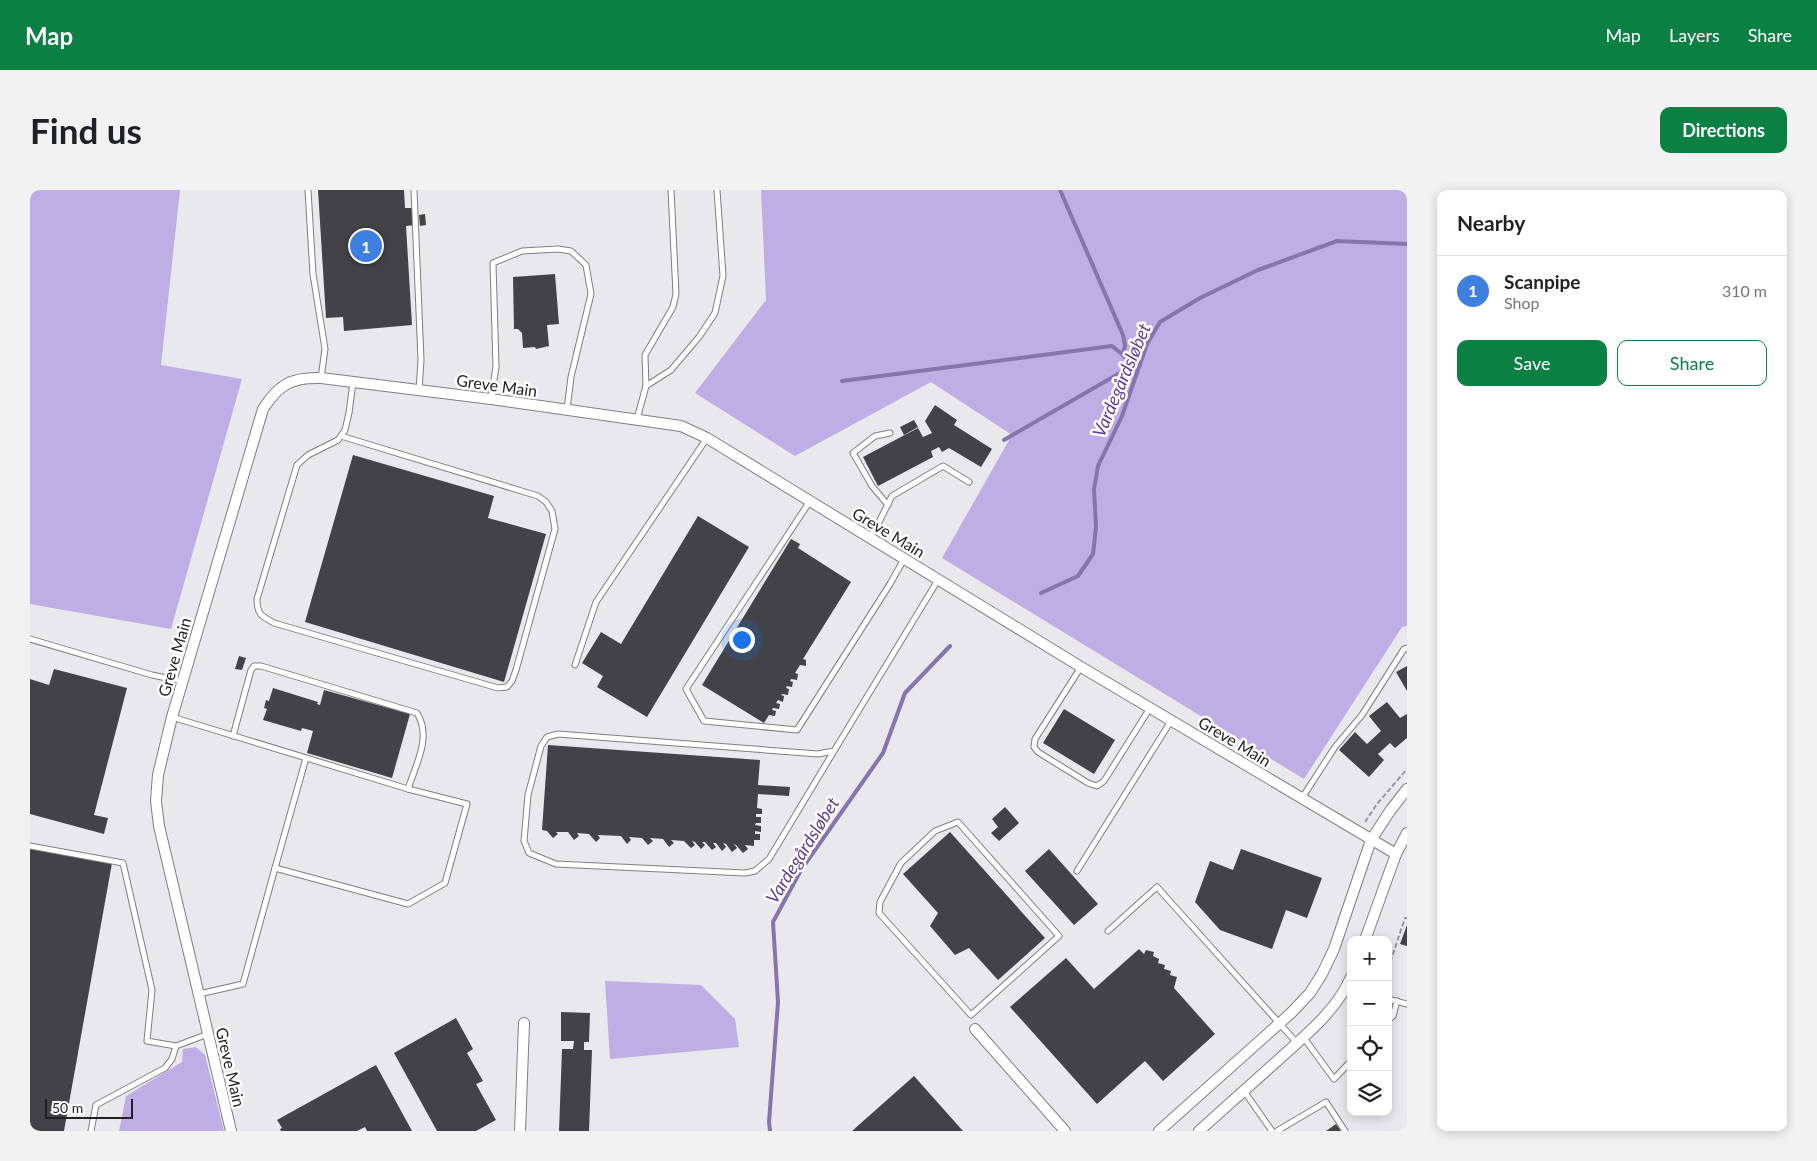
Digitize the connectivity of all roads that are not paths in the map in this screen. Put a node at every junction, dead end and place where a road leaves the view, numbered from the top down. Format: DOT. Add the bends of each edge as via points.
graph roads {
  1 [pos="308,190"];
  2 [pos="414,190"];
  3 [pos="671,190"];
  4 [pos="717,190"];
  5 [pos="321,378"];
  6 [pos="353,382"];
  7 [pos="646,386"];
  8 [pos="419,390"];
  9 [pos="492,399"];
  10 [pos="567,409"];
  11 [pos="638,419"];
  12 [pos="890,433"];
  13 [pos="341,436"];
  14 [pos="707,438"];
  15 [pos="968,482"];
  16 [pos="810,501"];
  17 [pos="888,505"];
  18 [pos="869,538"];
  19 [pos="904,558"];
  20 [pos="938,579"];
  21 [pos="30,639"];
  22 [pos="1407,648"];
  23 [pos="575,665"];
  24 [pos="1081,667"];
  25 [pos="182,681"];
  26 [pos="1150,708"];
  27 [pos="172,717"];
  28 [pos="1171,720"];
  29 [pos="233,736"];
  30 [pos="834,751"];
  31 [pos="306,758"];
  32 [pos="408,789"];
  33 [pos="1407,789"];
  34 [pos="1302,798"];
  35 [pos="1406,838"];
  36 [pos="1371,840"];
  37 [pos="30,846"];
  38 [pos="1396,854"];
  39 [pos="275,868"];
  40 [pos="1077,871"];
  41 [pos="1108,931"];
  42 [pos="1366,936"];
  43 [pos="1347,987"];
  44 [pos="199,994"];
  45 [pos="1392,1000"];
  46 [pos="1397,1001"];
  47 [pos="1407,1004"];
  48 [pos="971,1016"];
  49 [pos="1392,1017"];
  50 [pos="524,1023"];
  51 [pos="1279,1023"];
  52 [pos="975,1029"];
  53 [pos="208,1034"];
  54 [pos="1300,1040"];
  55 [pos="176,1046"];
  56 [pos="1347,1065"];
  57 [pos="1244,1091"];
  58 [pos="91,1131"];
  59 [pos="231,1131"];
  60 [pos="520,1131"];
  61 [pos="1065,1131"];
  62 [pos="1159,1131"];
  63 [pos="1199,1131"];
  64 [pos="1272,1131"];
  65 [pos="1277,1131"];
  66 [pos="1345,1131"];
  1 -- 5 [label="lane" via="313,274 326,349"];
  2 -- 8 [label="lane" via="421,360"];
  3 -- 7 [label="lane" via="676,294 673,307 644,355"];
  4 -- 7 [label="lane" via="723,276 715,313 672,370"];
  5 -- 6 [label="street, Greve Main"];
  5 -- 25 [label="street, Greve Main" via="304,377 286,383 272,394 263,409"];
  6 -- 8 [label="street, Greve Main"];
  6 -- 13 [label="lane" via="349,413"];
  7 -- 11 [label="lane"];
  8 -- 9 [label="street, Greve Main"];
  9 -- 10 [label="street, Greve Main"];
  9 -- 10 [label="lane" via="496,367 493,263 522,251 558,248 570,251 586,265 591,294 571,377"];
  10 -- 11 [label="street, Greve Main"];
  11 -- 14 [label="street, Greve Main" via="681,426"];
  12 -- 17 [label="lane" via="875,436 853,453 872,486"];
  13 -- 13 [label="lane" via="297,465 257,599 257,608 262,616 274,623 498,688 507,687 516,670 555,529 552,511 538,496"];
  14 -- 16 [label="street, Greve Main"];
  14 -- 23 [label="lane" via="596,602"];
  15 -- 17 [label="lane" via="943,466 892,496"];
  16 -- 18 [label="street, Greve Main"];
  16 -- 19 [label="lane" via="686,689 704,721 797,730"];
  17 -- 18 [label="lane"];
  18 -- 19 [label="street, Greve Main"];
  19 -- 20 [label="street, Greve Main"];
  20 -- 24 [label="street, Greve Main"];
  20 -- 30 [label="lane"];
  21 -- 25 [label="lane"];
  22 -- 34 [label="lane" via="1362,715 1335,746"];
  24 -- 26 [label="street, Greve Main"];
  24 -- 26 [label="lane" via="1035,740 1034,747 1088,783 1097,786 1104,781"];
  25 -- 27 [label="street, Greve Main"];
  26 -- 28 [label="street, Greve Main"];
  27 -- 29 [label="lane"];
  27 -- 44 [label="street, Greve Main" via="158,775 156,801 159,826"];
  28 -- 34 [label="street, Greve Main"];
  28 -- 40 [label="lane"];
  29 -- 31 [label="lane"];
  29 -- 32 [label="lane" via="251,670 254,666 262,666 417,713 423,722 425,738"];
  30 -- 30 [label="lane" via="818,754 558,734 546,737 528,795 524,842 529,853 556,864 745,874 755,871 768,859"];
  31 -- 32 [label="lane"];
  31 -- 39 [label="lane"];
  32 -- 39 [label="lane" via="467,804 444,883 408,904"];
  33 -- 36 [label="street"];
  34 -- 36 [label="street, Greve Main"];
  35 -- 38 [label="street"];
  36 -- 38 [label="street, Greve Main"];
  36 -- 51 [label="street" via="1334,949 1322,974 1310,993"];
  37 -- 55 [label="lane" via="123,863 152,990 147,1041"];
  38 -- 42 [label="street"];
  39 -- 44 [label="lane" via="243,984"];
  41 -- 51 [label="lane" via="1157,887"];
  43 -- 54 [label="street"];
  44 -- 53 [label="street, Greve Main"];
  45 -- 46 [label="lane"];
  46 -- 47 [label="lane"];
  46 -- 49 [label="lane"];
  48 -- 48 [label="lane" via="1059,936 958,822 935,831 902,863 880,902 879,914"];
  48 -- 52 [label="lane"];
  50 -- 60 [label="street"];
  51 -- 54 [label="lane"];
  51 -- 62 [label="street"];
  52 -- 61 [label="street"];
  53 -- 55 [label="lane"];
  53 -- 59 [label="street, Greve Main"];
  54 -- 56 [label="lane" via="1334,1079"];
  54 -- 57 [label="street"];
  55 -- 58 [label="lane" via="165,1068 96,1105"];
  57 -- 63 [label="street"];
  57 -- 64 [label="lane"];
  65 -- 66 [label="lane" via="1326,1102"];
}
